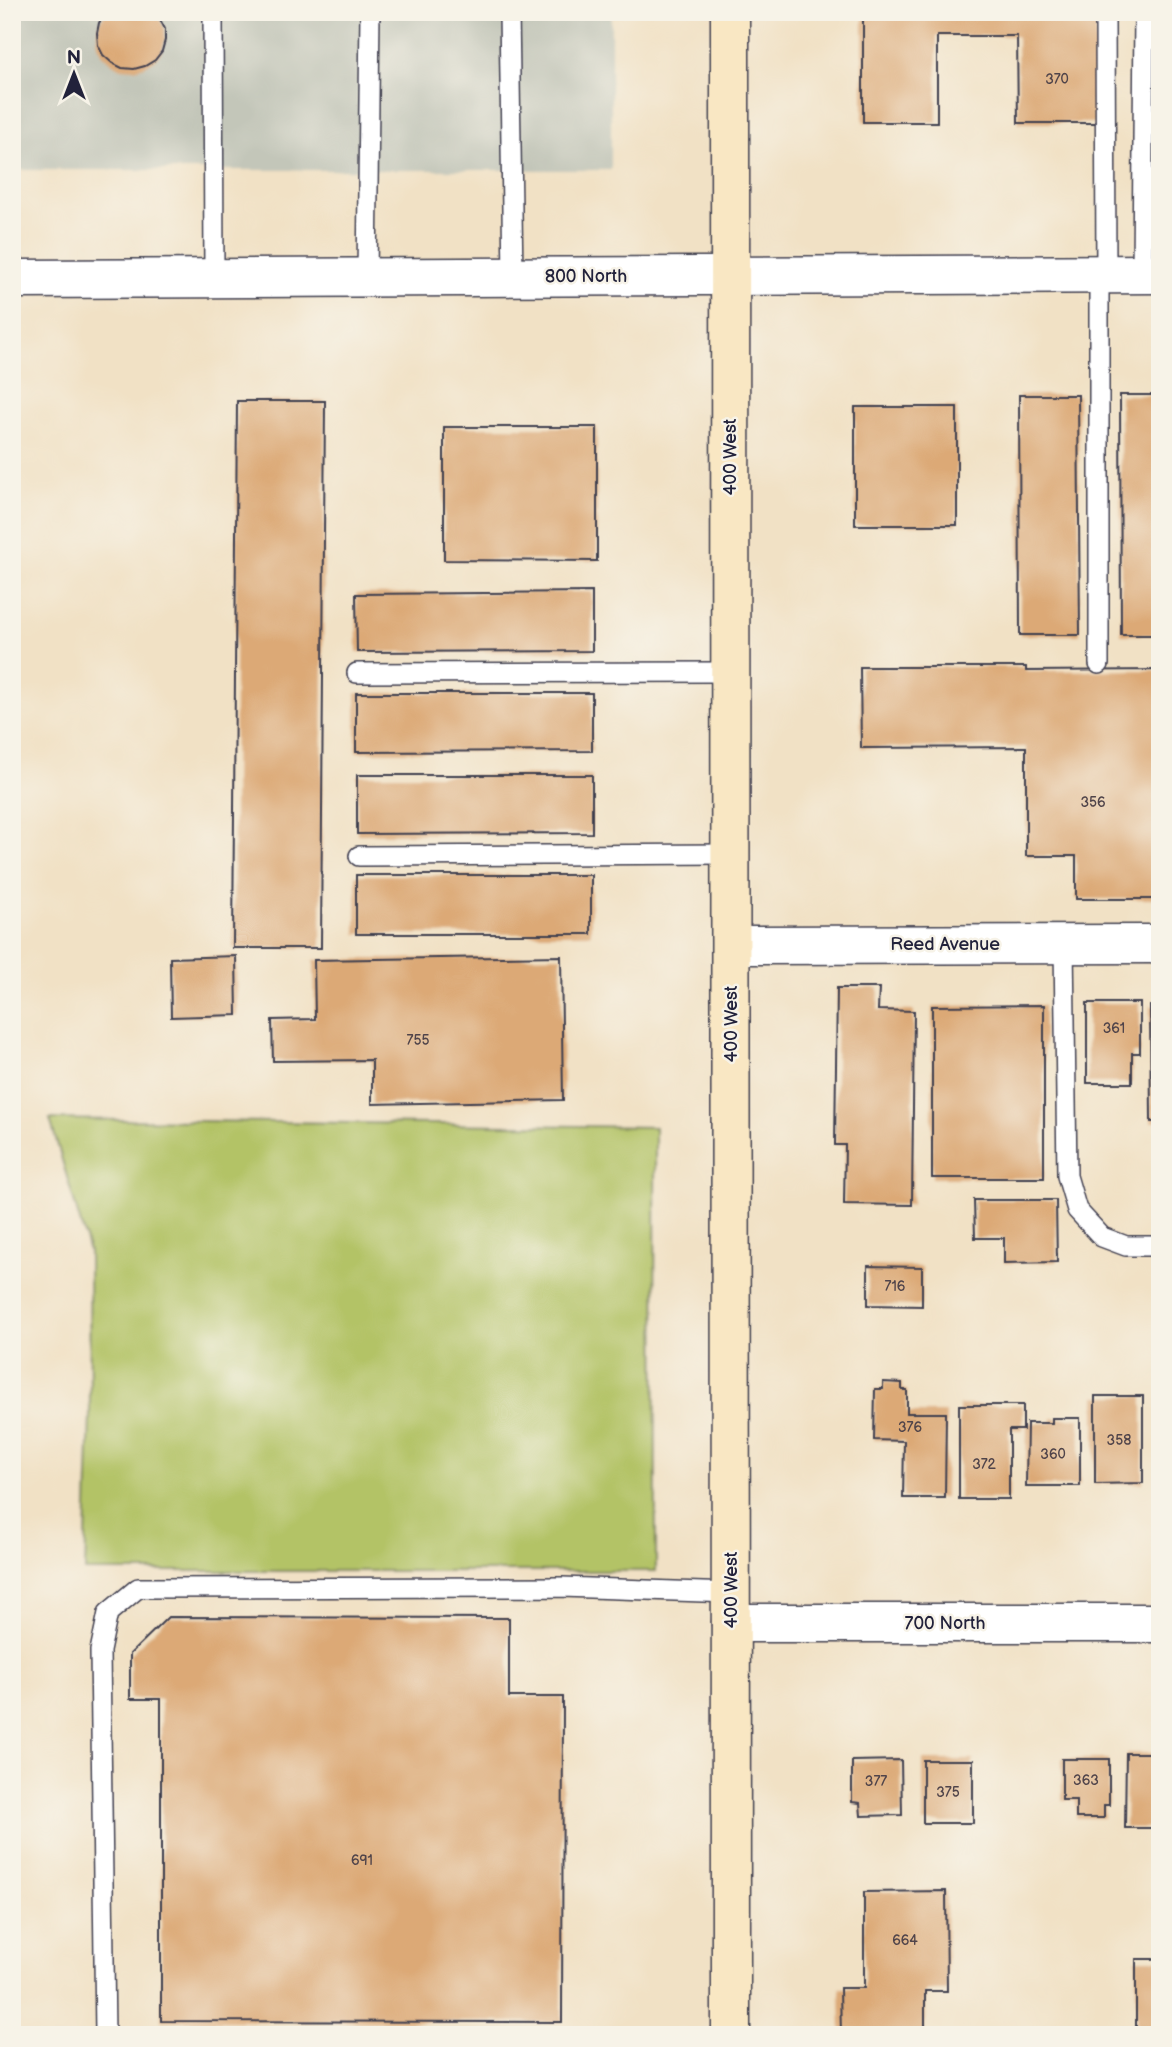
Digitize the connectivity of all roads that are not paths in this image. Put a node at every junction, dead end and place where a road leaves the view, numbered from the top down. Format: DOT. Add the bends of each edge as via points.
graph roads {
  1 [pos="213,12"];
  2 [pos="370,12"];
  3 [pos="509,12"];
  4 [pos="730,12"];
  5 [pos="1105,12"];
  6 [pos="1144,12"];
  7 [pos="1127,274"];
  8 [pos="729,275"];
  9 [pos="513,276"];
  10 [pos="367,277"];
  11 [pos="214,278"];
  12 [pos="12,279"];
  13 [pos="1099,664"];
  14 [pos="730,672"];
  15 [pos="357,673"];
  16 [pos="731,853"];
  17 [pos="359,856"];
  18 [pos="1064,944"];
  19 [pos="1160,944"];
  20 [pos="731,945"];
  21 [pos="1160,1246"];
  22 [pos="731,1608"];
  23 [pos="1160,1623"];
  24 [pos="105,2035"];
  25 [pos="731,2035"];
  1 -- 11 [label="lane"];
  2 -- 10 [label="lane"];
  3 -- 9 [label="lane"];
  4 -- 8 [label="street, 400 West"];
  5 -- 7 [label="lane"];
  6 -- 7 [label="lane"];
  7 -- 8 [label="street, 800 North"];
  7 -- 13 [label="lane"];
  8 -- 9 [label="street, 800 North"];
  8 -- 14 [label="street, 400 West"];
  9 -- 10 [label="street, 800 North"];
  10 -- 11 [label="street, 800 North"];
  11 -- 12 [label="street, 800 North"];
  14 -- 15 [label="lane"];
  14 -- 16 [label="street, 400 West"];
  16 -- 17 [label="lane"];
  16 -- 20 [label="street, 400 West"];
  18 -- 19 [label="street, Reed Avenue"];
  18 -- 20 [label="street, Reed Avenue"];
  18 -- 21 [label="lane" via="1067,1176 1077,1210 1102,1237 1125,1246"];
  20 -- 22 [label="street, 400 West"];
  22 -- 23 [label="street, 700 North"];
  22 -- 24 [label="lane" via="562,1587 138,1588 108,1613 100,1651"];
  22 -- 25 [label="street, 400 West"];
}
